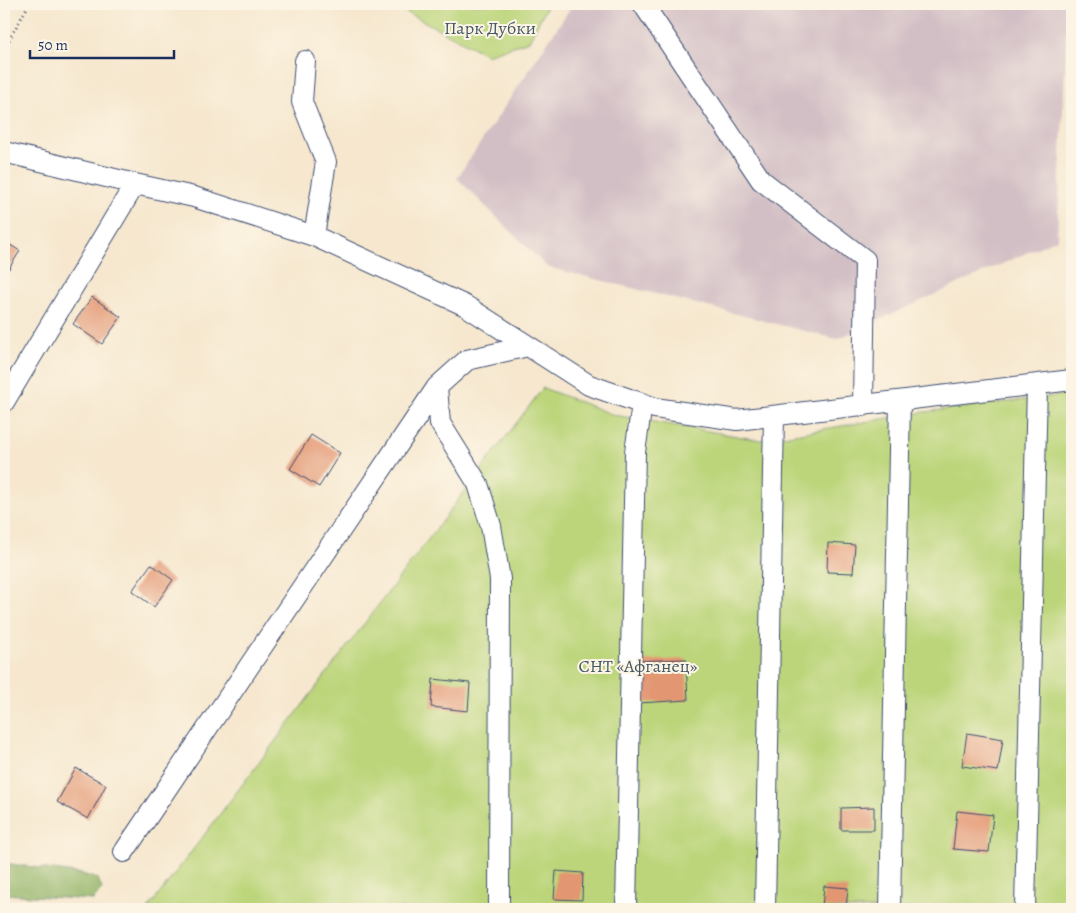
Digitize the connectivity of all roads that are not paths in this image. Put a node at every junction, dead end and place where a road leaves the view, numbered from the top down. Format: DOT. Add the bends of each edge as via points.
graph roads {
  1 [pos="643,4"];
  2 [pos="305,61"];
  3 [pos="4,152"];
  4 [pos="135,184"];
  5 [pos="314,236"];
  6 [pos="528,346"];
  7 [pos="1072,380"];
  8 [pos="1037,384"];
  9 [pos="437,387"];
  10 [pos="900,401"];
  11 [pos="4,402"];
  12 [pos="642,404"];
  13 [pos="863,406"];
  14 [pos="774,416"];
  15 [pos="124,852"];
  16 [pos="499,903"];
  17 [pos="626,909"];
  18 [pos="766,909"];
  19 [pos="890,909"];
  20 [pos="1025,909"];
  1 -- 13 [label="street" via="761,180 865,260"];
  2 -- 5 [label="street" via="302,102 326,162"];
  3 -- 4 [label="street"];
  4 -- 5 [label="street" via="194,197"];
  4 -- 11 [label="street"];
  5 -- 6 [label="street" via="466,306"];
  6 -- 9 [label="street" via="467,360"];
  6 -- 12 [label="street" via="589,385"];
  7 -- 8 [label="street"];
  8 -- 10 [label="street"];
  8 -- 20 [label="street"];
  9 -- 15 [label="street"];
  9 -- 16 [label="street" via="440,423 478,484 491,526 500,579"];
  10 -- 13 [label="street"];
  10 -- 19 [label="street"];
  12 -- 14 [label="street" via="737,420"];
  12 -- 17 [label="street" via="635,452"];
  13 -- 14 [label="street"];
  14 -- 18 [label="street"];
}
